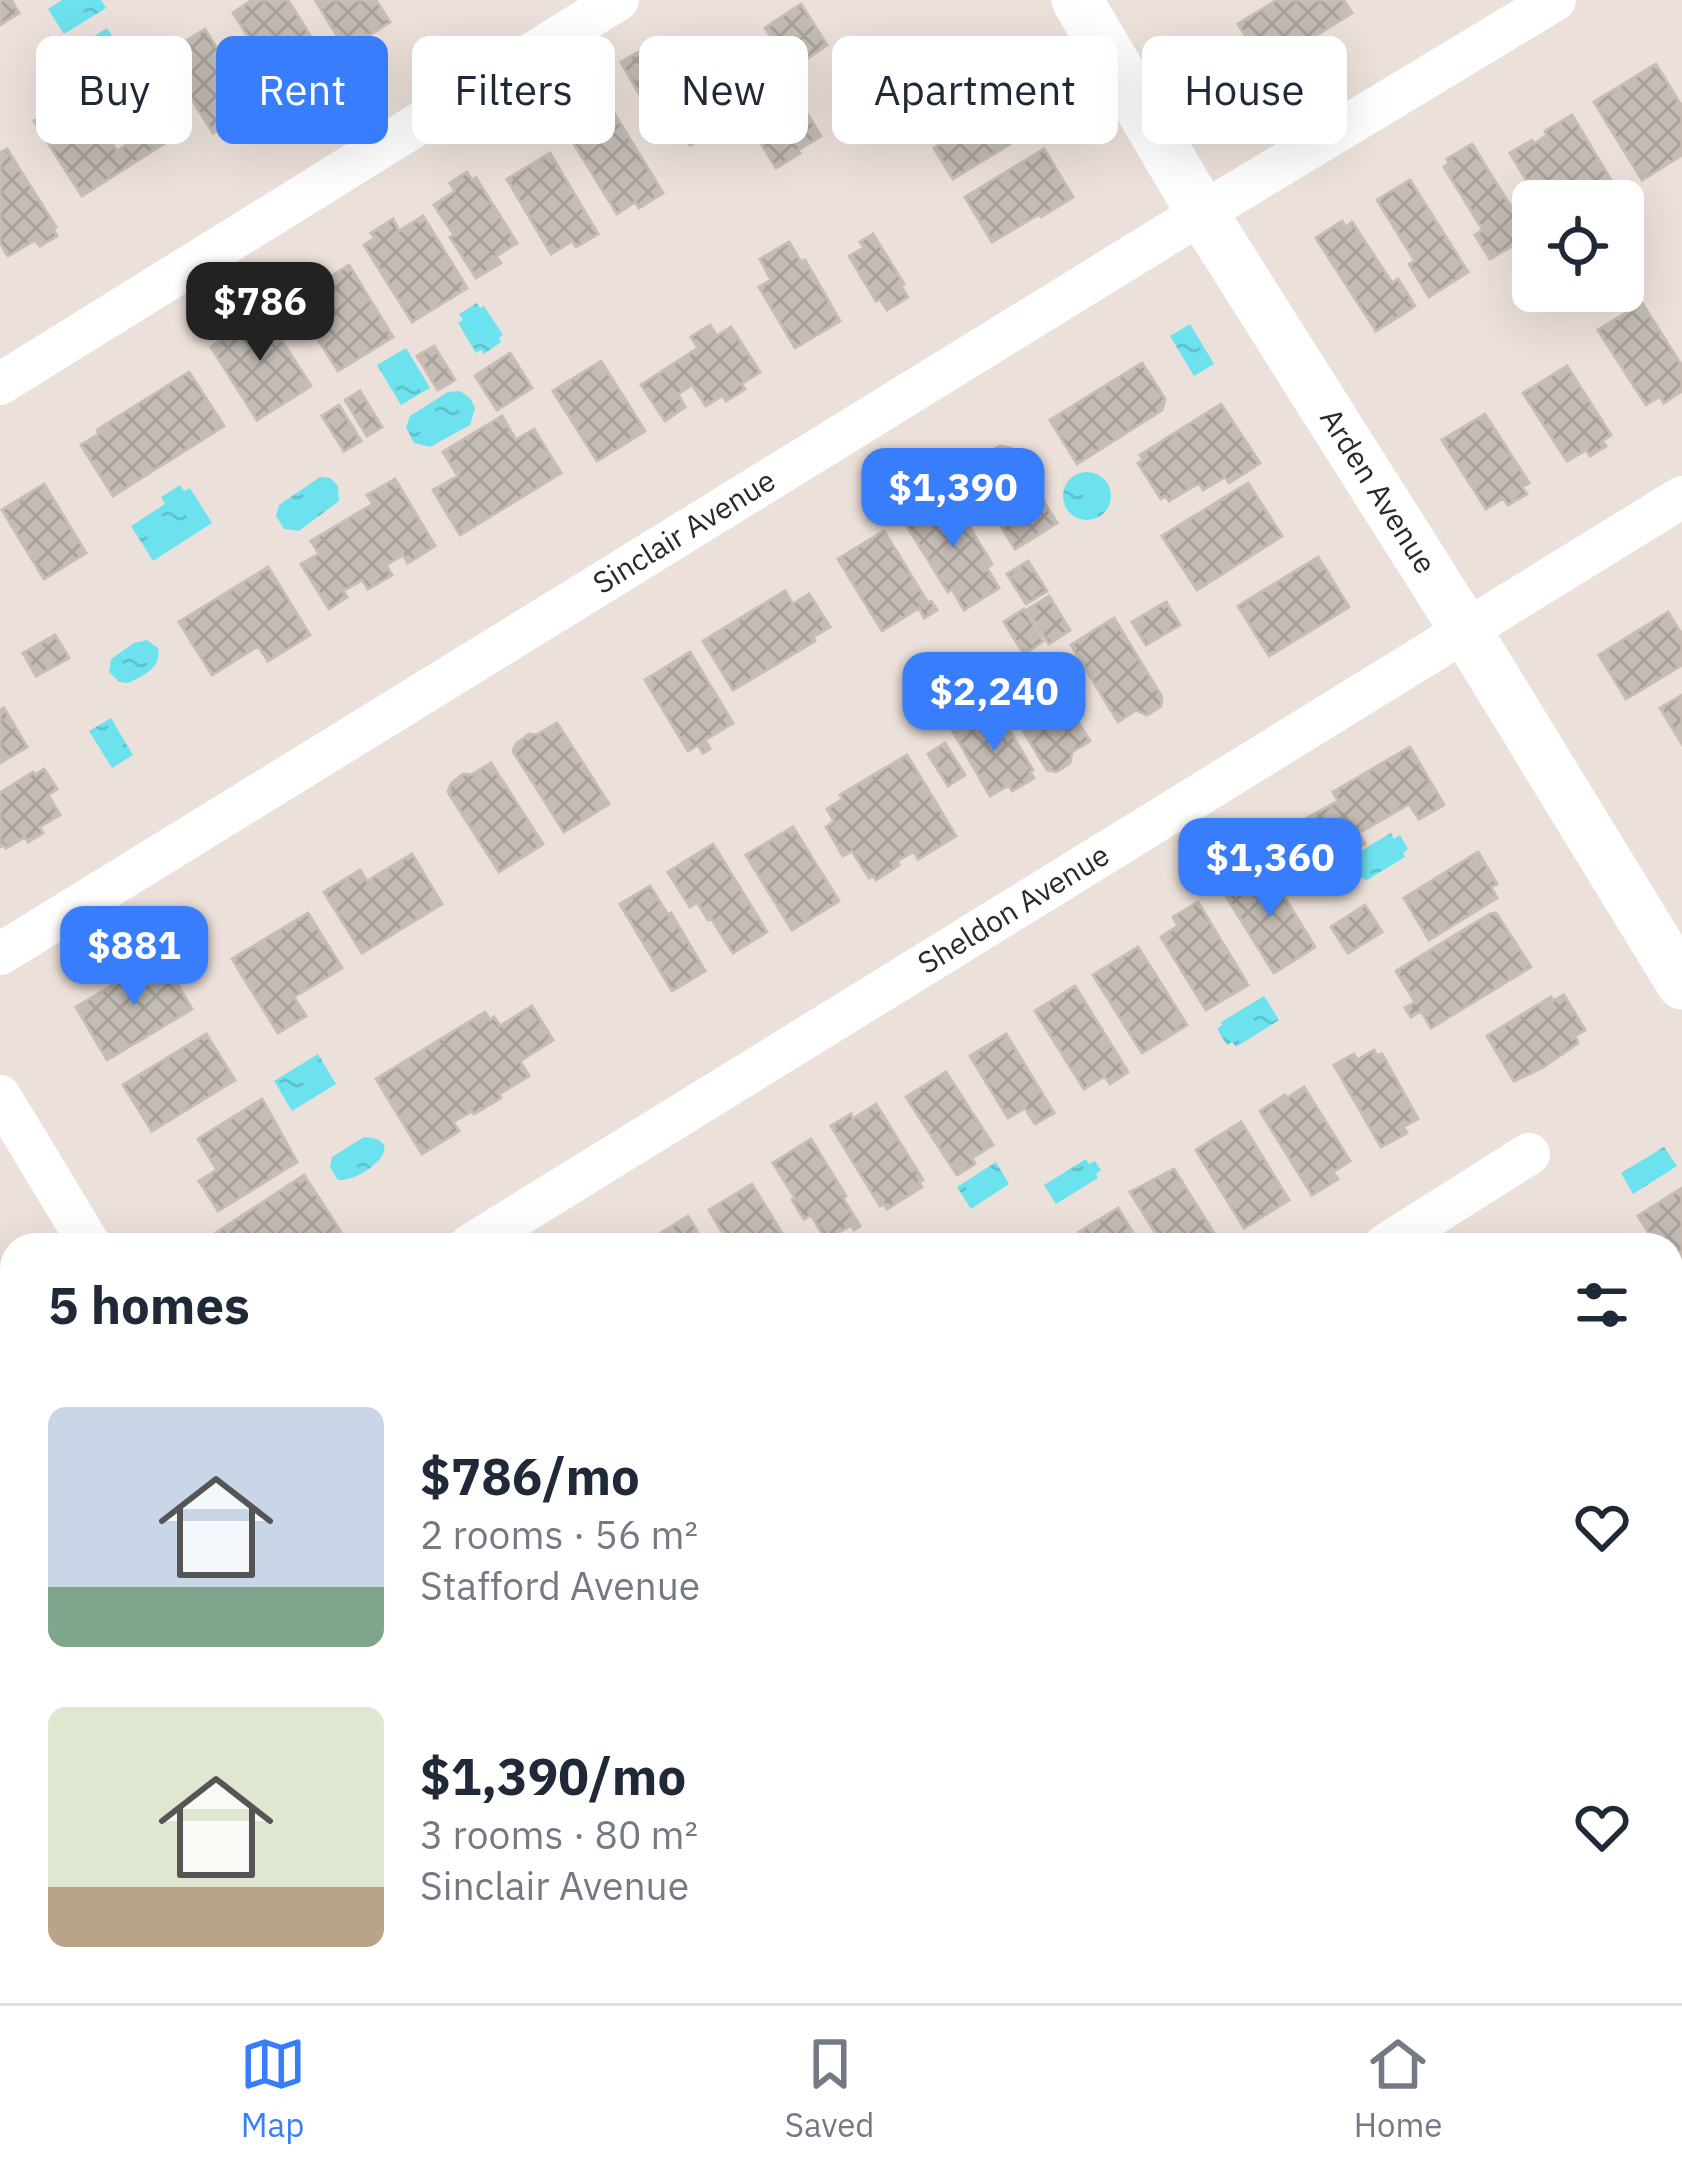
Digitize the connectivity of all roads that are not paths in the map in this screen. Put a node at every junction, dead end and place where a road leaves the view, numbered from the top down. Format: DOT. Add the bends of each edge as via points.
graph roads {
  1 [pos="617,0"];
  2 [pos="1077,0"];
  3 [pos="1555,0"];
  4 [pos="1202,213"];
  5 [pos="0,384"];
  6 [pos="1682,497"];
  7 [pos="1466,631"];
  8 [pos="0,954"];
  9 [pos="1682,983"];
  10 [pos="0,1096"];
  11 [pos="1529,1154"];
  12 [pos="83,1233"];
  13 [pos="489,1233"];
  14 [pos="1403,1233"];
  1 -- 5 [label="street"];
  2 -- 4 [label="street, Arden Avenue"];
  3 -- 4 [label="street, Sinclair Avenue"];
  4 -- 7 [label="street, Arden Avenue"];
  4 -- 8 [label="street, Sinclair Avenue"];
  6 -- 7 [label="street, Sheldon Avenue"];
  7 -- 9 [label="street, Arden Avenue"];
  7 -- 13 [label="street, Sheldon Avenue"];
  10 -- 12 [label="street"];
  11 -- 14 [label="street"];
}
